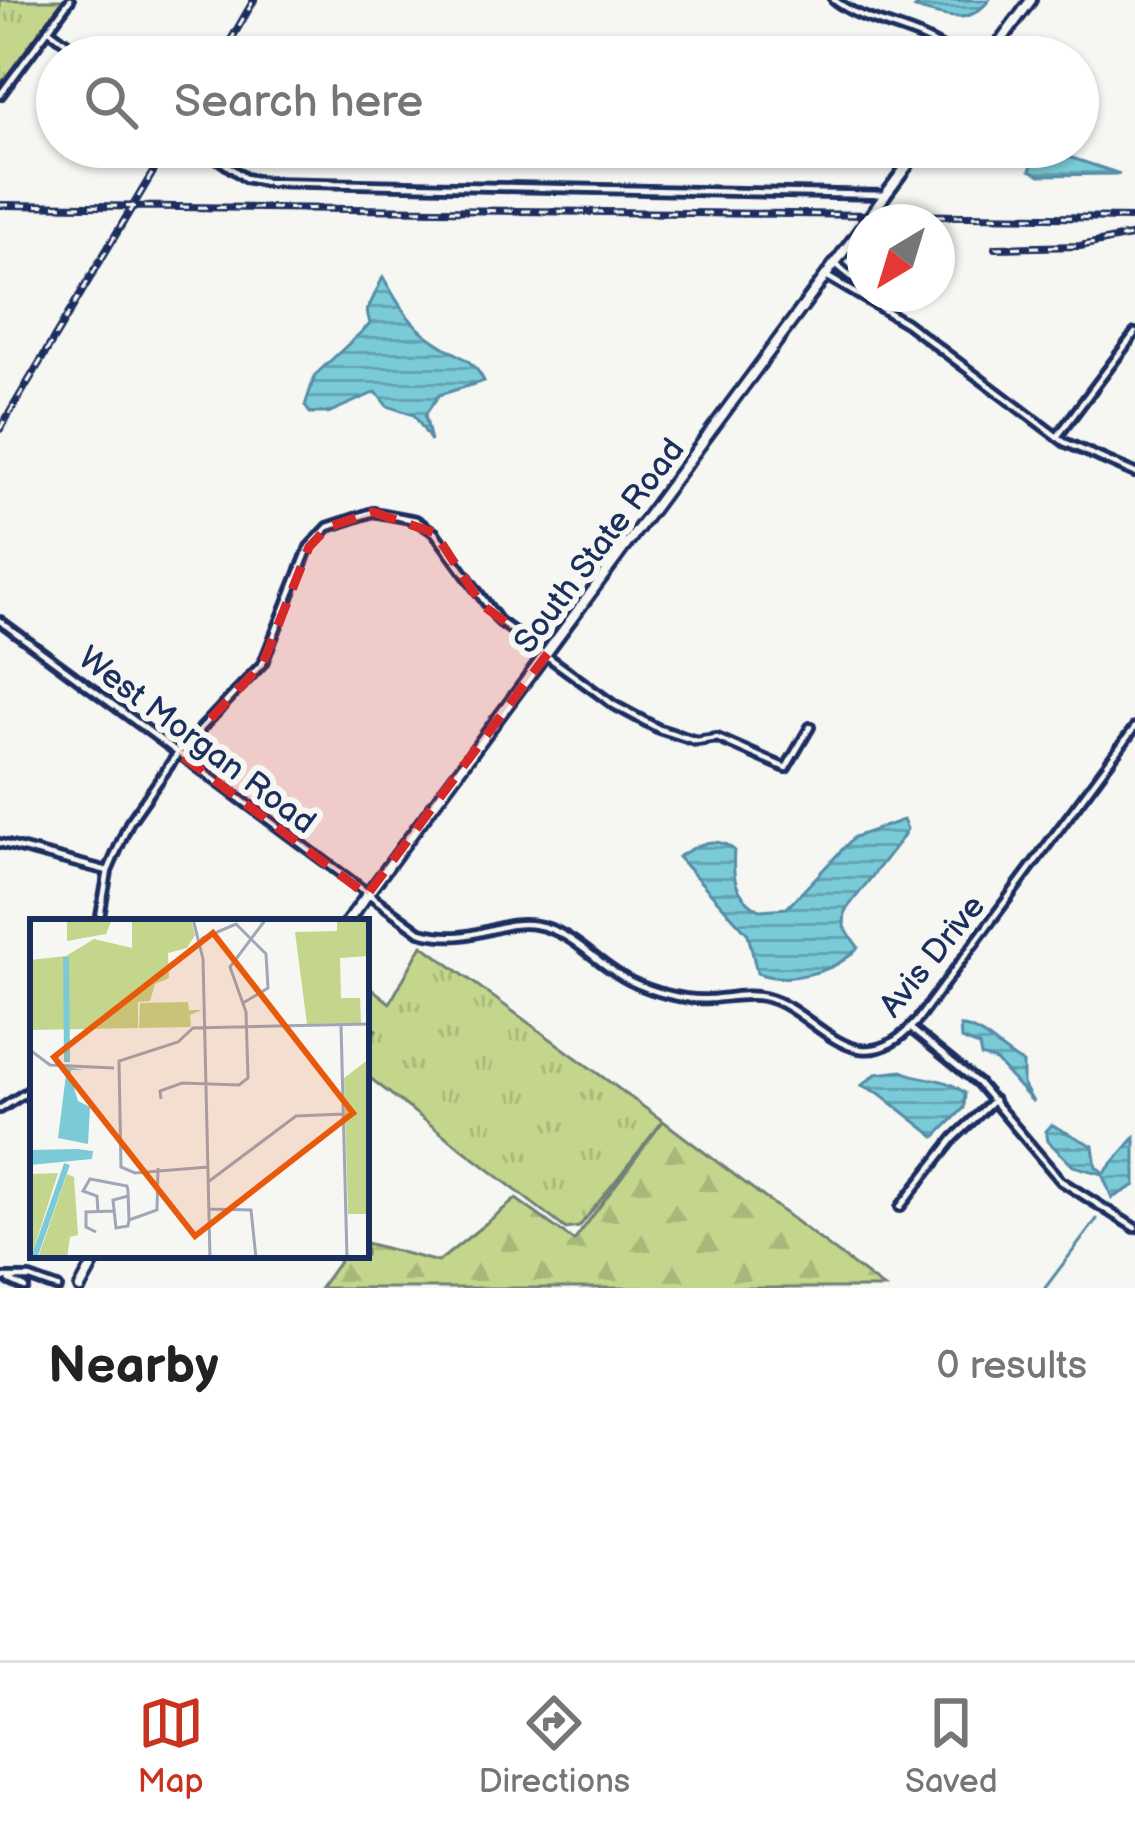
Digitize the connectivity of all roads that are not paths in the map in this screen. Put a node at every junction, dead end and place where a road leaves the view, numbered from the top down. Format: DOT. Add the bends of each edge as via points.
graph roads {
  1 [pos="70,0"];
  2 [pos="834,0"];
  3 [pos="1031,0"];
  4 [pos="48,29"];
  5 [pos="43,36"];
  6 [pos="57,36"];
  7 [pos="925,36"];
  8 [pos="1004,36"];
  9 [pos="36,46"];
  10 [pos="0,95"];
  11 [pos="231,168"];
  12 [pos="906,168"];
  13 [pos="886,195"];
  14 [pos="836,264"];
  15 [pos="847,273"];
  16 [pos="827,276"];
  17 [pos="847,287"];
  18 [pos="888,312"];
  19 [pos="1135,332"];
  20 [pos="1057,437"];
  21 [pos="1135,473"];
  22 [pos="0,621"];
  23 [pos="548,652"];
  24 [pos="810,727"];
  25 [pos="1135,727"];
  26 [pos="178,753"];
  27 [pos="0,843"];
  28 [pos="108,871"];
  29 [pos="367,896"];
  30 [pos="100,919"];
  31 [pos="349,919"];
  32 [pos="910,1028"];
  33 [pos="30,1090"];
  34 [pos="994,1100"];
  35 [pos="0,1109"];
  36 [pos="900,1207"];
  37 [pos="1135,1228"];
  38 [pos="96,1258"];
  39 [pos="3,1278"];
  40 [pos="25,1288"];
  41 [pos="58,1288"];
  42 [pos="80,1288"];
  1 -- 4 [label="street"];
  2 -- 7 [label="street"];
  3 -- 8 [label="main road"];
  4 -- 5 [label="street"];
  4 -- 6 [label="street"];
  9 -- 10 [label="street"];
  11 -- 13 [label="street" via="266,182"];
  12 -- 13 [label="main road, South State Road"];
  13 -- 14 [label="main road, South State Road"];
  14 -- 15 [label="street"];
  14 -- 16 [label="main road, South State Road"];
  16 -- 17 [label="street"];
  16 -- 23 [label="main road, South State Road"];
  18 -- 20 [label="street"];
  19 -- 20 [label="street"];
  20 -- 21 [label="street"];
  22 -- 26 [label="street, West Morgan Road"];
  23 -- 24 [label="street" via="638,719 696,741 717,738 786,768"];
  23 -- 26 [label="street" via="482,605 448,547 416,520 373,512 348,518 309,547 263,662"];
  23 -- 29 [label="main road, South State Road"];
  25 -- 32 [label="street, Avis Drive"];
  26 -- 28 [label="street" via="129,823"];
  26 -- 29 [label="street, West Morgan Road"];
  27 -- 28 [label="street"];
  28 -- 30 [label="street"];
  29 -- 31 [label="main road, South State Road"];
  29 -- 32 [label="street, Avis Drive" via="420,932 451,939 523,925 555,931 632,982 703,1000 764,997 851,1047 880,1044"];
  32 -- 34 [label="street"];
  33 -- 35 [label="street"];
  34 -- 36 [label="street"];
  34 -- 37 [label="street" via="1061,1181"];
  38 -- 42 [label="main road"];
  39 -- 40 [label="street"];
  39 -- 41 [label="street"];
}
